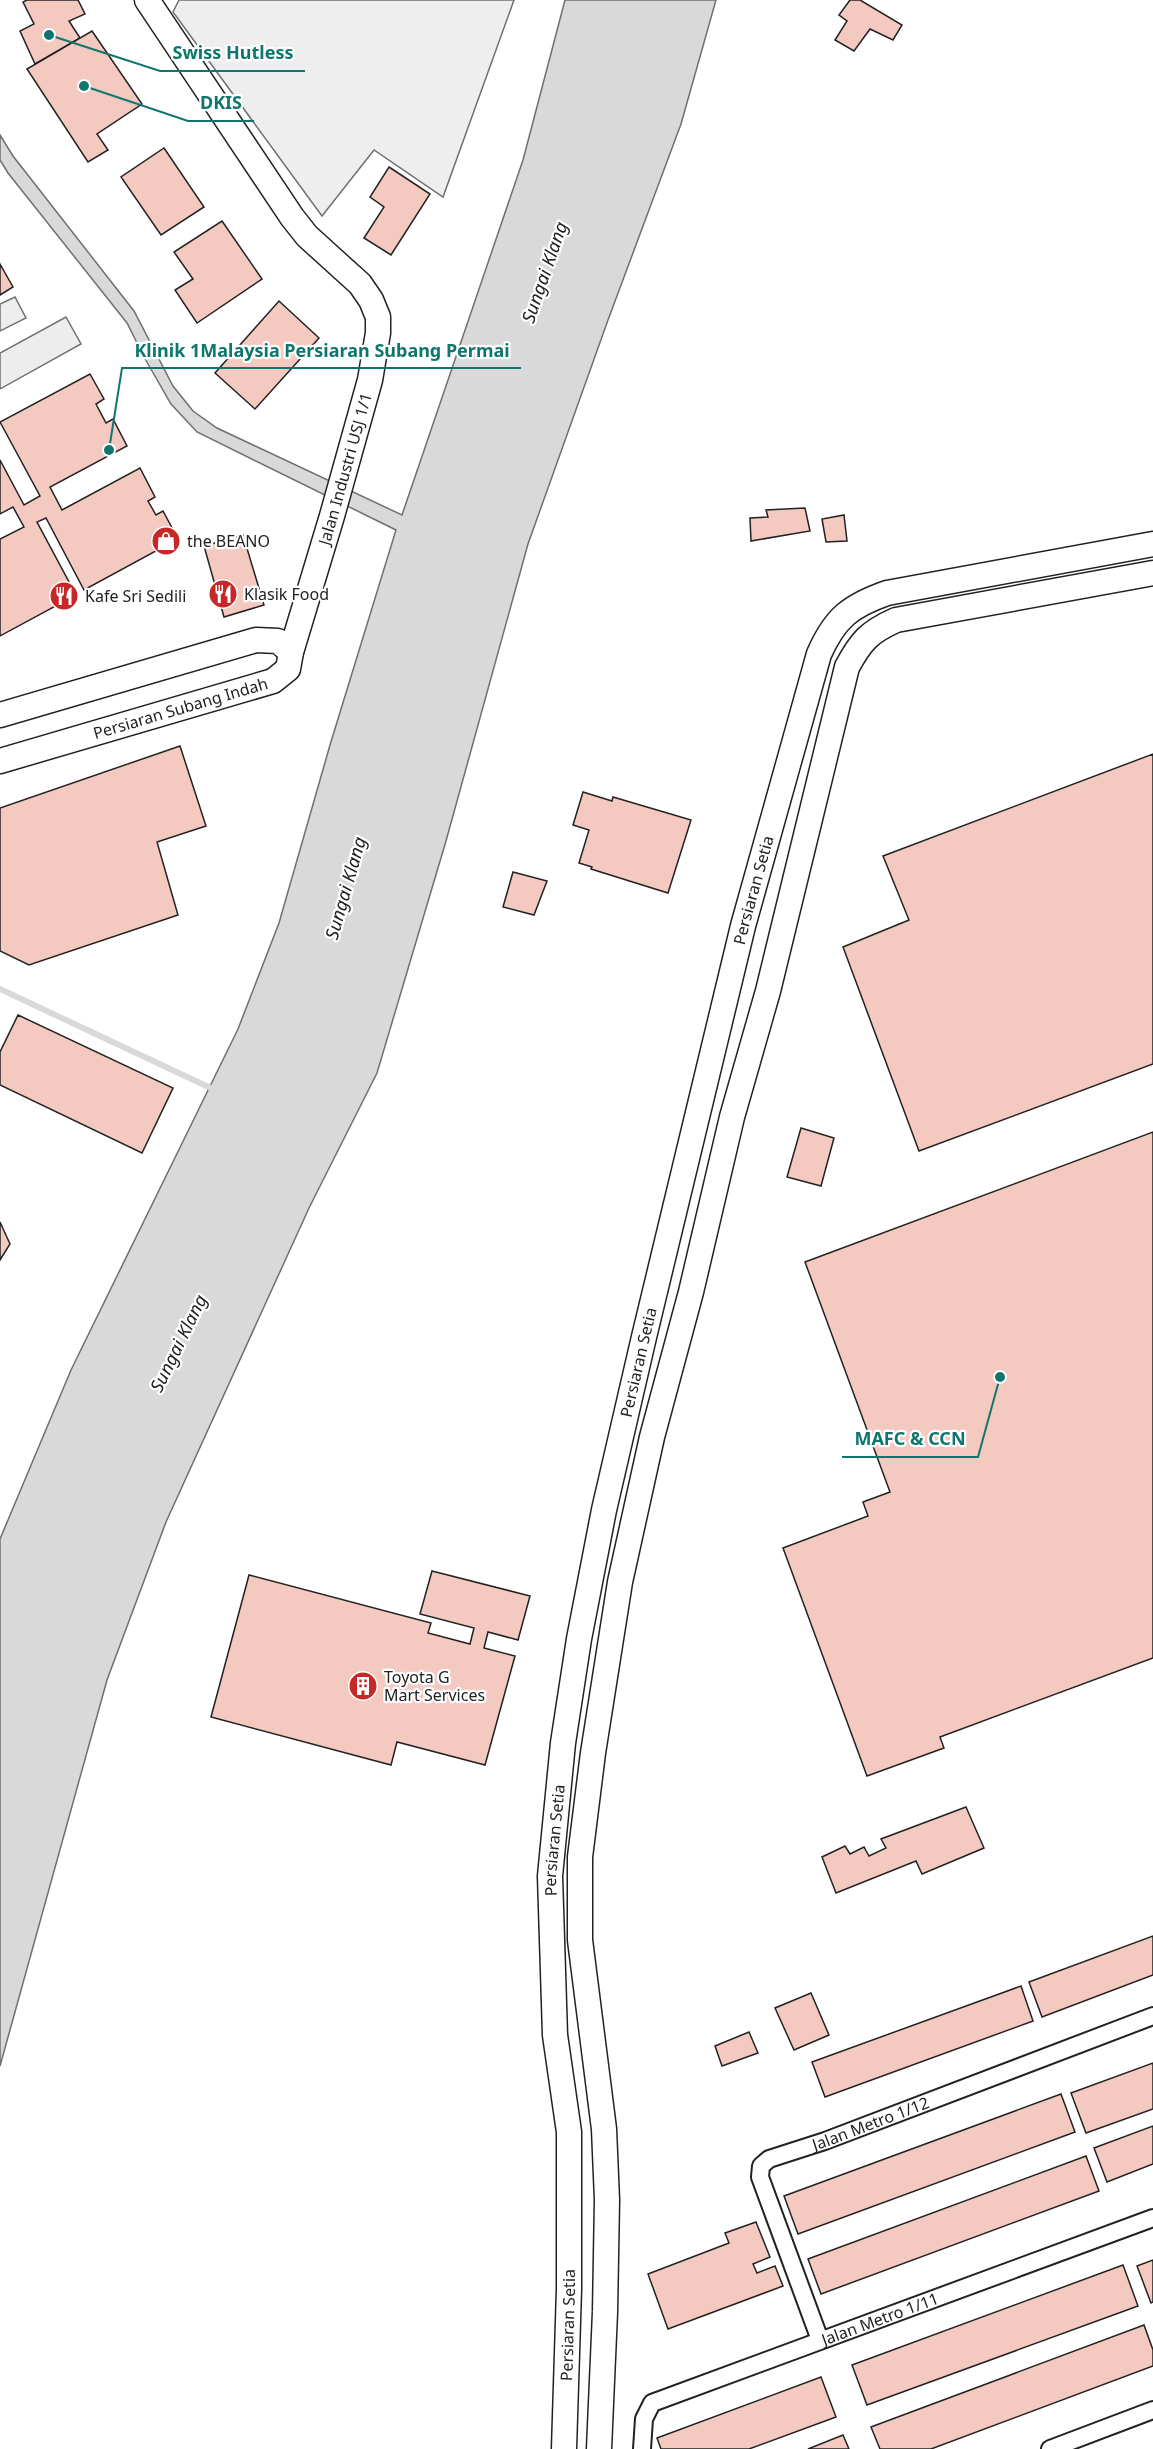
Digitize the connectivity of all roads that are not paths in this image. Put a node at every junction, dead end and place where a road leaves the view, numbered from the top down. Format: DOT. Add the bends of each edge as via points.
graph roads {
  1 [pos="147,0"];
  2 [pos="1153,544"];
  3 [pos="1153,573"];
  4 [pos="851,609"];
  5 [pos="868,636"];
  6 [pos="291,652"];
  7 [pos="0,715"];
  8 [pos="0,761"];
  9 [pos="1153,2016"];
  10 [pos="1153,2218"];
  11 [pos="820,2340"];
  12 [pos="1153,2410"];
  13 [pos="564,2449"];
  14 [pos="598,2449"];
  15 [pos="642,2449"];
  16 [pos="1050,2449"];
  1 -- 6 [label="street, Jalan Industri USJ 1/1" via="292,216 307,236 360,284 378,317 370,380"];
  2 -- 4 [label="street, Persiaran Setia" via="887,593"];
  3 -- 5 [label="street, Persiaran Setia" via="896,620"];
  4 -- 5 [label="street"];
  4 -- 13 [label="street, Persiaran Setia" via="828,633 819,654 743,926 604,1510 562,1743 550,1876 555,2035 569,2132"];
  5 -- 14 [label="street, Persiaran Setia" via="847,668 652,1437 620,1582 593,1753 580,1857 580,1940 604,2128 607,2200"];
  6 -- 7 [label="street" via="278,641 255,640"];
  6 -- 8 [label="street, Persiaran Subang Indah" via="288,669 273,681"];
  9 -- 11 [label="street, Jalan Metro 1/12" via="769,2159 760,2166 760,2176"];
  10 -- 11 [label="street, Jalan Metro 1/11"];
  11 -- 15 [label="street, Jalan Metro 1/11" via="652,2403 644,2419"];
  12 -- 16 [label="street"];
}
